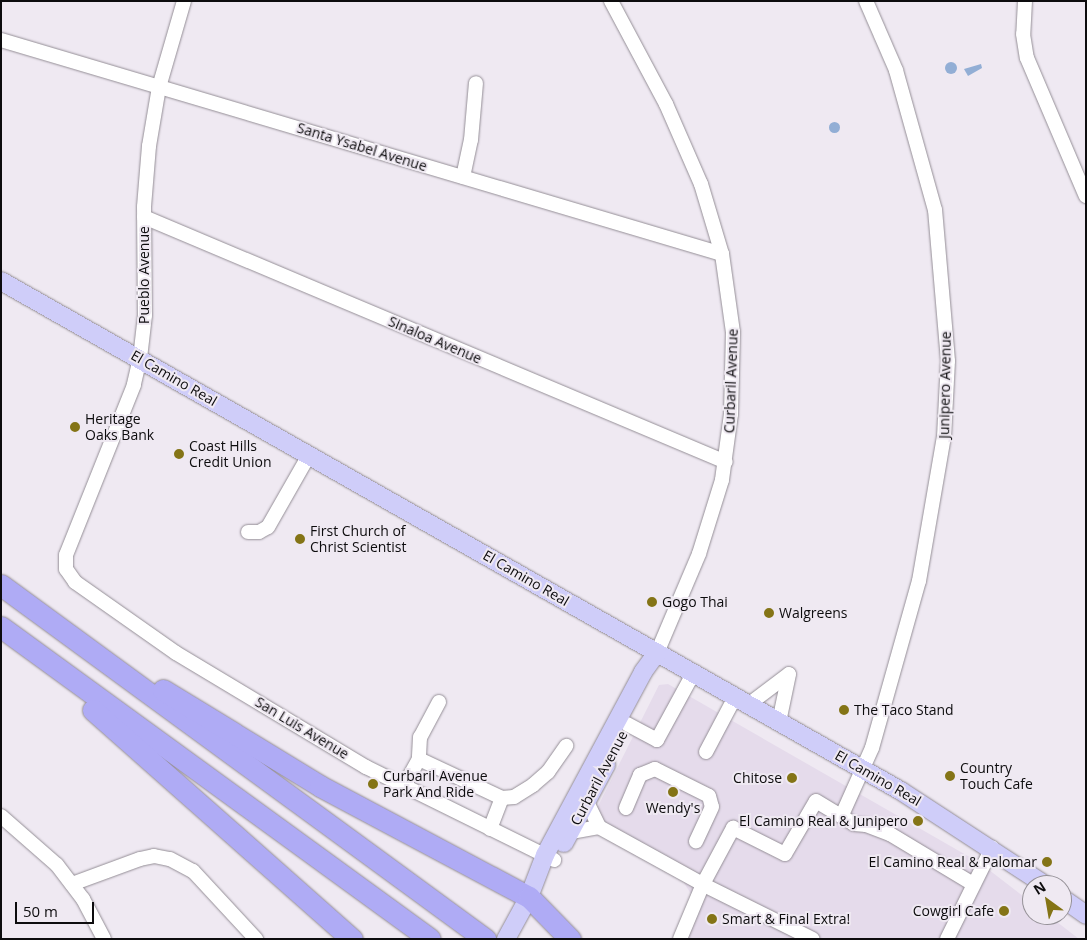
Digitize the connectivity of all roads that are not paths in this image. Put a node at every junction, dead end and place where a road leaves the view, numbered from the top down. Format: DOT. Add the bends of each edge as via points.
graph roads {
  1 [pos="184,1"];
  2 [pos="611,1"];
  3 [pos="866,1"];
  4 [pos="1025,1"];
  5 [pos="1,40"];
  6 [pos="476,83"];
  7 [pos="159,87"];
  8 [pos="463,177"];
  9 [pos="1086,196"];
  10 [pos="144,217"];
  11 [pos="722,254"];
  12 [pos="1,281"];
  13 [pos="140,358"];
  14 [pos="309,454"];
  15 [pos="726,462"];
  16 [pos="248,532"];
  17 [pos="66,569"];
  18 [pos="1,586"];
  19 [pos="1,628"];
  20 [pos="81,644"];
  21 [pos="657,653"];
  22 [pos="693,674"];
  23 [pos="742,701"];
  24 [pos="439,702"];
  25 [pos="779,722"];
  26 [pos="627,724"];
  27 [pos="566,746"];
  28 [pos="706,752"];
  29 [pos="419,758"];
  30 [pos="863,770"];
  31 [pos="404,786"];
  32 [pos="502,798"];
  33 [pos="588,802"];
  34 [pos="626,808"];
  35 [pos="842,815"];
  36 [pos="1,816"];
  37 [pos="599,826"];
  38 [pos="490,829"];
  39 [pos="571,832"];
  40 [pos="696,842"];
  41 [pos="992,848"];
  42 [pos="550,858"];
  43 [pos="1031,875"];
  44 [pos="72,884"];
  45 [pos="703,884"];
  46 [pos="973,884"];
  47 [pos="529,897"];
  48 [pos="1072,905"];
  49 [pos="1086,915"];
  50 [pos="510,931"];
  51 [pos="104,939"];
  52 [pos="256,939"];
  53 [pos="352,939"];
  54 [pos="430,939"];
  55 [pos="485,939"];
  56 [pos="570,939"];
  57 [pos="680,939"];
  58 [pos="813,939"];
  59 [pos="947,939"];
  1 -- 7 [label="street, Pueblo Avenue"];
  2 -- 11 [label="street, Curbaril Avenue" via="688,152"];
  3 -- 30 [label="street, Junipero Avenue" via="896,70 935,210 948,361 944,437 919,581"];
  4 -- 9 [label="street" via="1023,34 1027,58"];
  5 -- 7 [label="street, Santa Ysabel Avenue"];
  6 -- 8 [label="street" via="471,140"];
  7 -- 8 [label="street, Santa Ysabel Avenue"];
  7 -- 10 [label="street, Pueblo Avenue" via="149,146"];
  8 -- 11 [label="street, Santa Ysabel Avenue"];
  10 -- 13 [label="street, Pueblo Avenue" via="145,315"];
  10 -- 15 [label="street, Sinaloa Avenue"];
  11 -- 15 [label="street, Curbaril Avenue" via="732,308 734,359"];
  12 -- 13 [label="main road, El Camino Real"];
  13 -- 14 [label="main road, El Camino Real"];
  13 -- 17 [label="street, Pueblo Avenue" via="134,385 66,555"];
  14 -- 16 [label="street" via="268,527 259,532"];
  14 -- 21 [label="main road, El Camino Real"];
  15 -- 21 [label="street, Curbaril Avenue" via="708,527"];
  17 -- 31 [label="street, San Luis Avenue" via="75,582 176,653"];
  18 -- 20 [label="highway"];
  19 -- 53 [label="highway"];
  19 -- 54 [label="highway"];
  20 -- 47 [label="highway" via="190,705 320,786"];
  20 -- 55 [label="highway"];
  21 -- 22 [label="main road, El Camino Real"];
  21 -- 26 [label="main road, Curbaril Avenue" via="651,677"];
  21 -- 42 [label="main road, Curbaril Avenue" via="643,672"];
  22 -- 23 [label="main road, El Camino Real"];
  22 -- 26 [label="street" via="657,740"];
  23 -- 25 [label="main road, El Camino Real"];
  23 -- 25 [label="street" via="789,674"];
  23 -- 28 [label="street"];
  24 -- 29 [label="street" via="420,737"];
  25 -- 30 [label="main road, El Camino Real"];
  26 -- 33 [label="main road, Curbaril Avenue"];
  27 -- 32 [label="street" via="548,772 533,785 514,797"];
  29 -- 31 [label="street"];
  29 -- 32 [label="street"];
  30 -- 35 [label="street, Junipero Avenue"];
  30 -- 41 [label="main road, El Camino Real"];
  31 -- 38 [label="street, San Luis Avenue"];
  32 -- 38 [label="street"];
  33 -- 37 [label="street"];
  33 -- 39 [label="main road, Curbaril Avenue"];
  34 -- 40 [label="street" via="640,775 655,770 709,796 712,807"];
  35 -- 45 [label="street" via="816,801 786,854 733,828"];
  35 -- 46 [label="street" via="854,824 890,834"];
  36 -- 44 [label="street" via="41,848"];
  37 -- 39 [label="street"];
  37 -- 45 [label="street"];
  38 -- 42 [label="street, San Luis Avenue"];
  39 -- 42 [label="main road, Curbaril Avenue"];
  41 -- 43 [label="main road, El Camino Real"];
  41 -- 46 [label="street"];
  42 -- 47 [label="main road, Curbaril Avenue"];
  44 -- 51 [label="street"];
  44 -- 52 [label="street" via="140,859 154,856 170,859 193,871"];
  45 -- 57 [label="street"];
  45 -- 58 [label="street"];
  46 -- 59 [label="street"];
  47 -- 50 [label="main road, Curbaril Avenue"];
  47 -- 56 [label="highway"];
  48 -- 49 [label="main road"];
}
